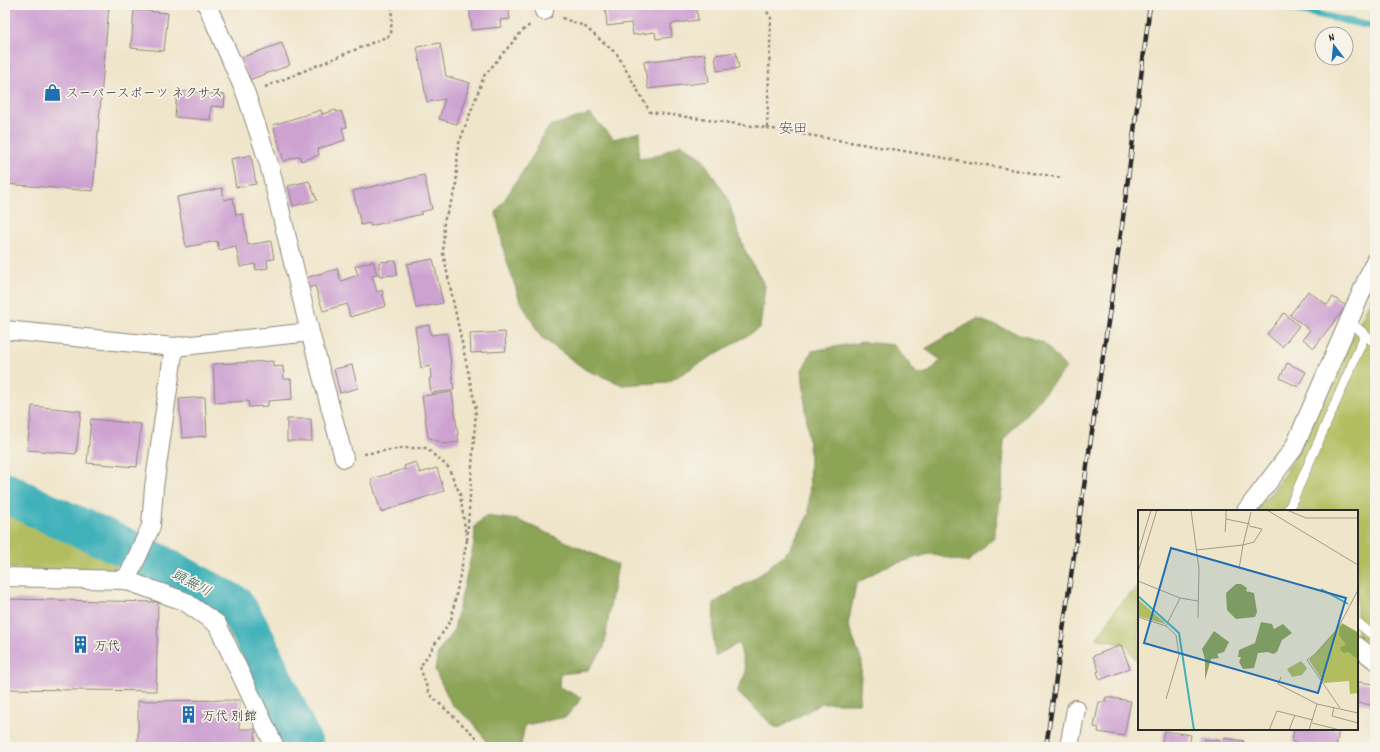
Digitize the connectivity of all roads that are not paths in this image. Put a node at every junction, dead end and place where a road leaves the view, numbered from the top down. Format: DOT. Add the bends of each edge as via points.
graph roads {
  1 [pos="207,5"];
  2 [pos="1375,260"];
  3 [pos="1349,321"];
  4 [pos="5,330"];
  5 [pos="310,332"];
  6 [pos="1365,335"];
  7 [pos="1375,344"];
  8 [pos="174,347"];
  9 [pos="344,458"];
  10 [pos="1247,510"];
  11 [pos="1288,510"];
  12 [pos="129,573"];
  13 [pos="5,577"];
  14 [pos="1358,623"];
  15 [pos="1375,637"];
  16 [pos="1358,647"];
  17 [pos="1375,660"];
  18 [pos="1076,709"];
  19 [pos="275,747"];
  20 [pos="1069,747"];
  1 -- 5 [label="street" via="246,94 269,164"];
  2 -- 3 [label="street"];
  3 -- 6 [label="lane"];
  3 -- 10 [label="street" via="1294,448"];
  4 -- 8 [label="street"];
  5 -- 8 [label="street"];
  5 -- 9 [label="street"];
  6 -- 7 [label="lane"];
  6 -- 11 [label="lane"];
  8 -- 12 [label="street" via="151,526"];
  12 -- 13 [label="street"];
  12 -- 19 [label="street" via="184,601 217,624"];
  14 -- 15 [label="lane"];
  16 -- 17 [label="street"];
  18 -- 20 [label="street"];
}
